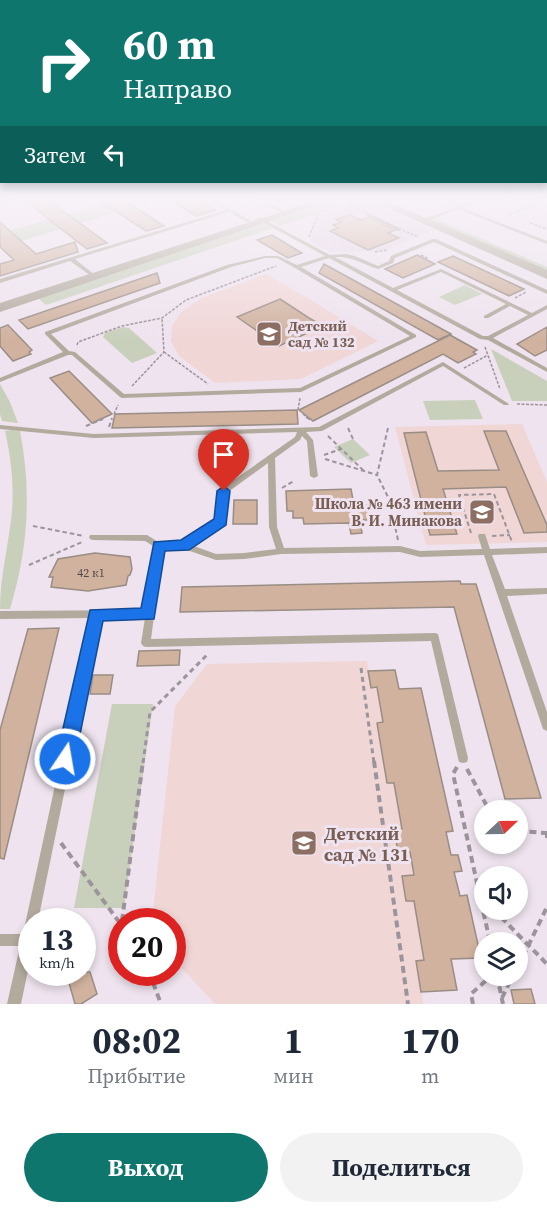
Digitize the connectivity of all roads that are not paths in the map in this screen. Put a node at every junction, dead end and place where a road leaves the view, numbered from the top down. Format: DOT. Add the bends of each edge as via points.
graph roads {
  1 [pos="110,247"];
  2 [pos="176,247"];
  3 [pos="312,247"];
  4 [pos="417,247"];
  5 [pos="445,247"];
  6 [pos="483,247"];
  7 [pos="327,255"];
  8 [pos="71,259"];
  9 [pos="297,267"];
  10 [pos="91,275"];
  11 [pos="547,275"];
  12 [pos="0,280"];
  13 [pos="393,290"];
  14 [pos="547,292"];
  15 [pos="0,301"];
  16 [pos="510,304"];
  17 [pos="547,307"];
  18 [pos="0,308"];
  19 [pos="532,315"];
  20 [pos="486,317"];
  21 [pos="486,338"];
  22 [pos="70,353"];
  23 [pos="546,369"];
  24 [pos="0,380"];
  25 [pos="506,404"];
  26 [pos="0,427"];
  27 [pos="301,431"];
  28 [pos="271,457"];
  29 [pos="314,476"];
  30 [pos="482,536"];
  31 [pos="93,537"];
  32 [pos="159,546"];
  33 [pos="184,546"];
  34 [pos="547,550"];
  35 [pos="281,551"];
  36 [pos="488,551"];
  37 [pos="547,591"];
  38 [pos="502,593"];
  39 [pos="148,614"];
  40 [pos="0,615"];
  41 [pos="96,615"];
  42 [pos="547,726"];
  43 [pos="463,758"];
  44 [pos="34,908"];
  45 [pos="0,940"];
  46 [pos="18,940"];
  47 [pos="18,984"];
  48 [pos="14,1004"];
  1 -- 8 [label="lane"];
  2 -- 10 [label="street"];
  3 -- 7 [label="lane"];
  4 -- 7 [label="lane" via="378,267 356,256"];
  5 -- 14 [label="lane"];
  6 -- 11 [label="street"];
  7 -- 9 [label="lane"];
  7 -- 13 [label="lane"];
  8 -- 10 [label="lane"];
  8 -- 12 [label="lane"];
  9 -- 22 [label="lane" via="278,257 228,266 46,333"];
  9 -- 22 [label="lane" via="414,336 301,390 122,396"];
  10 -- 15 [label="street"];
  10 -- 18 [label="street"];
  13 -- 16 [label="lane" via="441,270"];
  13 -- 21 [label="lane"];
  16 -- 19 [label="lane"];
  16 -- 20 [label="lane"];
  17 -- 19 [label="lane"];
  19 -- 21 [label="lane"];
  21 -- 23 [label="lane"];
  22 -- 24 [label="lane"];
  25 -- 27 [label="lane" via="443,364 320,429"];
  26 -- 27 [label="lane" via="93,438"];
  27 -- 28 [label="lane" via="298,438"];
  27 -- 29 [label="lane" via="310,440"];
  28 -- 33 [label="lane" via="224,491 221,521"];
  28 -- 35 [label="lane" via="273,527"];
  30 -- 36 [label="lane"];
  31 -- 32 [label="lane" via="147,538"];
  32 -- 33 [label="lane"];
  32 -- 39 [label="lane"];
  33 -- 35 [label="lane" via="216,557"];
  34 -- 36 [label="lane"];
  35 -- 36 [label="lane"];
  36 -- 38 [label="lane"];
  37 -- 38 [label="lane"];
  38 -- 42 [label="lane"];
  39 -- 41 [label="lane"];
  39 -- 43 [label="lane" via="146,643 435,637"];
  40 -- 41 [label="lane"];
  41 -- 44 [label="lane"];
  45 -- 46 [label="lane"];
  47 -- 48 [label="lane"];
}
